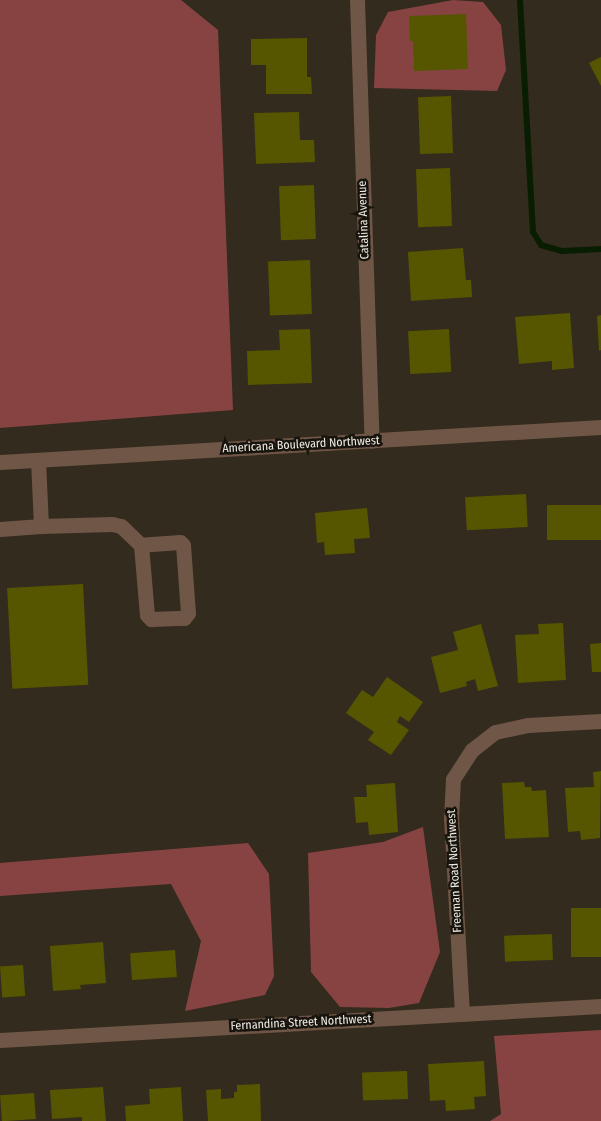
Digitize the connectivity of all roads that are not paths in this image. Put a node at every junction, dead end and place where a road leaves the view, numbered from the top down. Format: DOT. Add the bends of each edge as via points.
graph roads {
  1 [pos="357,0"];
  2 [pos="601,427"];
  3 [pos="372,441"];
  4 [pos="38,460"];
  5 [pos="0,462"];
  6 [pos="41,526"];
  7 [pos="0,529"];
  8 [pos="141,545"];
  9 [pos="601,721"];
  10 [pos="601,1006"];
  11 [pos="462,1014"];
  12 [pos="0,1040"];
  1 -- 3 [label="street, Catalina Avenue"];
  2 -- 3 [label="street, Americana Boulevard Northwest"];
  3 -- 4 [label="street, Americana Boulevard Northwest"];
  4 -- 5 [label="street, Americana Boulevard Northwest"];
  4 -- 6 [label="street"];
  6 -- 7 [label="street"];
  6 -- 8 [label="street" via="112,524 121,526"];
  8 -- 8 [label="street" via="147,615 151,619 184,618 188,613 183,546 180,542"];
  9 -- 11 [label="street, Freeman Road Northwest" via="528,725 495,732 472,750 453,779 451,818"];
  10 -- 11 [label="street, Fernandina Street Northwest"];
  11 -- 12 [label="street, Fernandina Street Northwest"];
}
